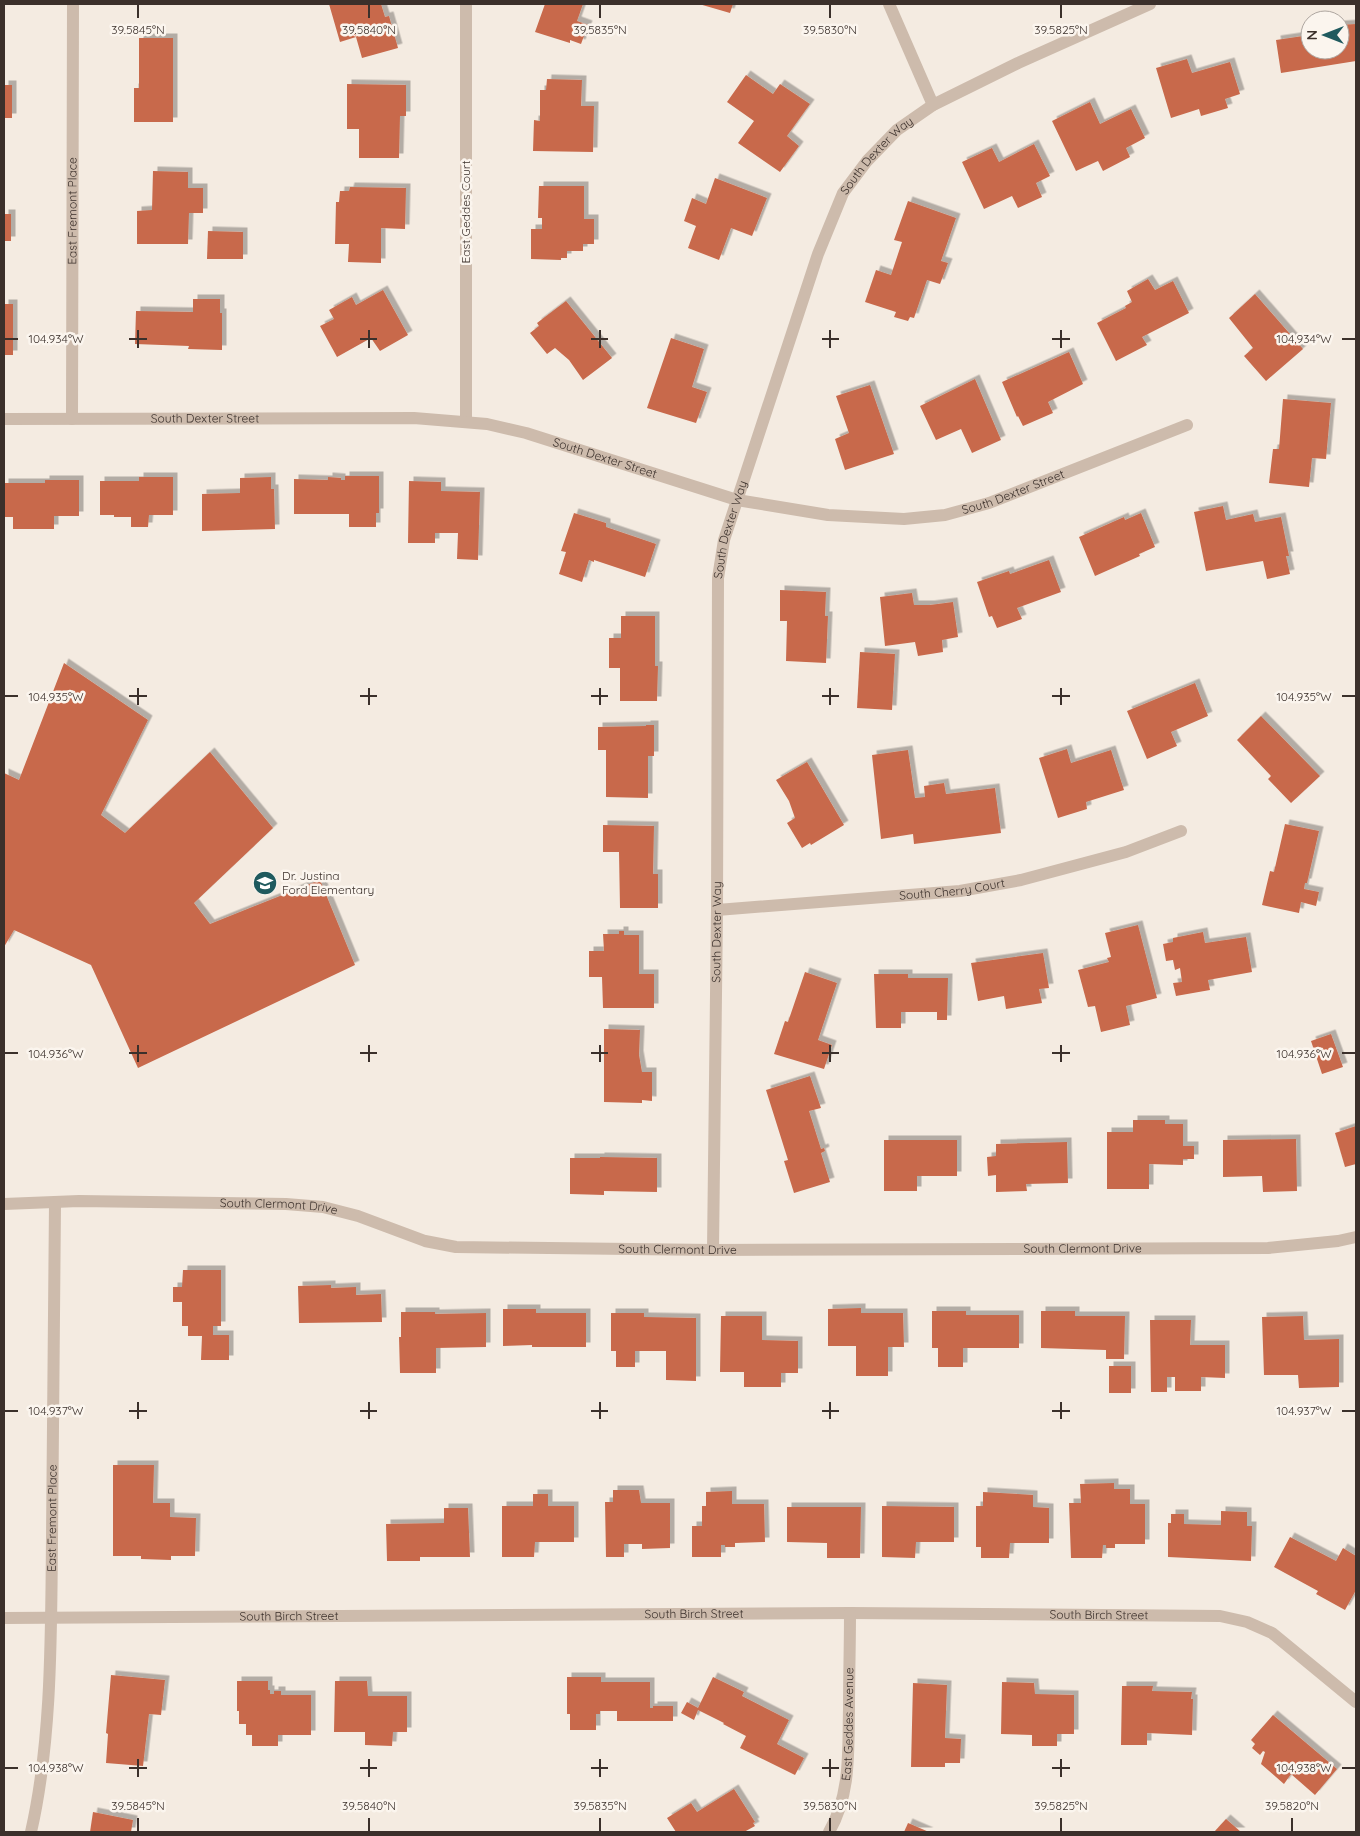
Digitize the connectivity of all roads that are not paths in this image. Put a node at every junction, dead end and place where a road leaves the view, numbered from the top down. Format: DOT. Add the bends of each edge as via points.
graph roads {
  1 [pos="73,4"];
  2 [pos="466,4"];
  3 [pos="889,4"];
  4 [pos="1150,4"];
  5 [pos="933,105"];
  6 [pos="4,419"];
  7 [pos="72,419"];
  8 [pos="466,421"];
  9 [pos="1187,425"];
  10 [pos="737,500"];
  11 [pos="1181,831"];
  12 [pos="717,910"];
  13 [pos="55,1203"];
  14 [pos="4,1204"];
  15 [pos="1356,1237"];
  16 [pos="713,1250"];
  17 [pos="850,1613"];
  18 [pos="4,1618"];
  19 [pos="51,1618"];
  20 [pos="1356,1702"];
  21 [pos="31,1832"];
  22 [pos="829,1832"];
  1 -- 7 [label="street, East Fremont Place"];
  2 -- 8 [label="street, East Geddes Court"];
  3 -- 5 [label="street"];
  4 -- 5 [label="street, South Dexter Way"];
  5 -- 10 [label="street, South Dexter Way" via="897,130 867,161 843,193 818,254"];
  6 -- 7 [label="street, South Dexter Street"];
  7 -- 8 [label="street, South Dexter Street" via="414,418"];
  8 -- 10 [label="street, South Dexter Street" via="526,433"];
  9 -- 10 [label="street, South Dexter Street" via="989,503 945,515 904,520 828,515"];
  10 -- 12 [label="street, South Dexter Way" via="724,540 718,578"];
  11 -- 12 [label="street, South Cherry Court" via="1126,852 1021,880 960,891"];
  12 -- 16 [label="street, South Dexter Way"];
  13 -- 14 [label="street, South Clermont Drive"];
  13 -- 16 [label="street, South Clermont Drive" via="286,1204 322,1207 358,1216 425,1241 456,1247"];
  13 -- 19 [label="street, East Fremont Place"];
  15 -- 16 [label="street, South Clermont Drive" via="1268,1248"];
  17 -- 19 [label="street, South Birch Street"];
  17 -- 20 [label="street, South Birch Street" via="1220,1616 1247,1622 1272,1633"];
  17 -- 22 [label="street, East Geddes Avenue" via="846,1790"];
  18 -- 19 [label="street, South Birch Street"];
  19 -- 21 [label="street, East Fremont Place" via="46,1718 38,1800"];
}
